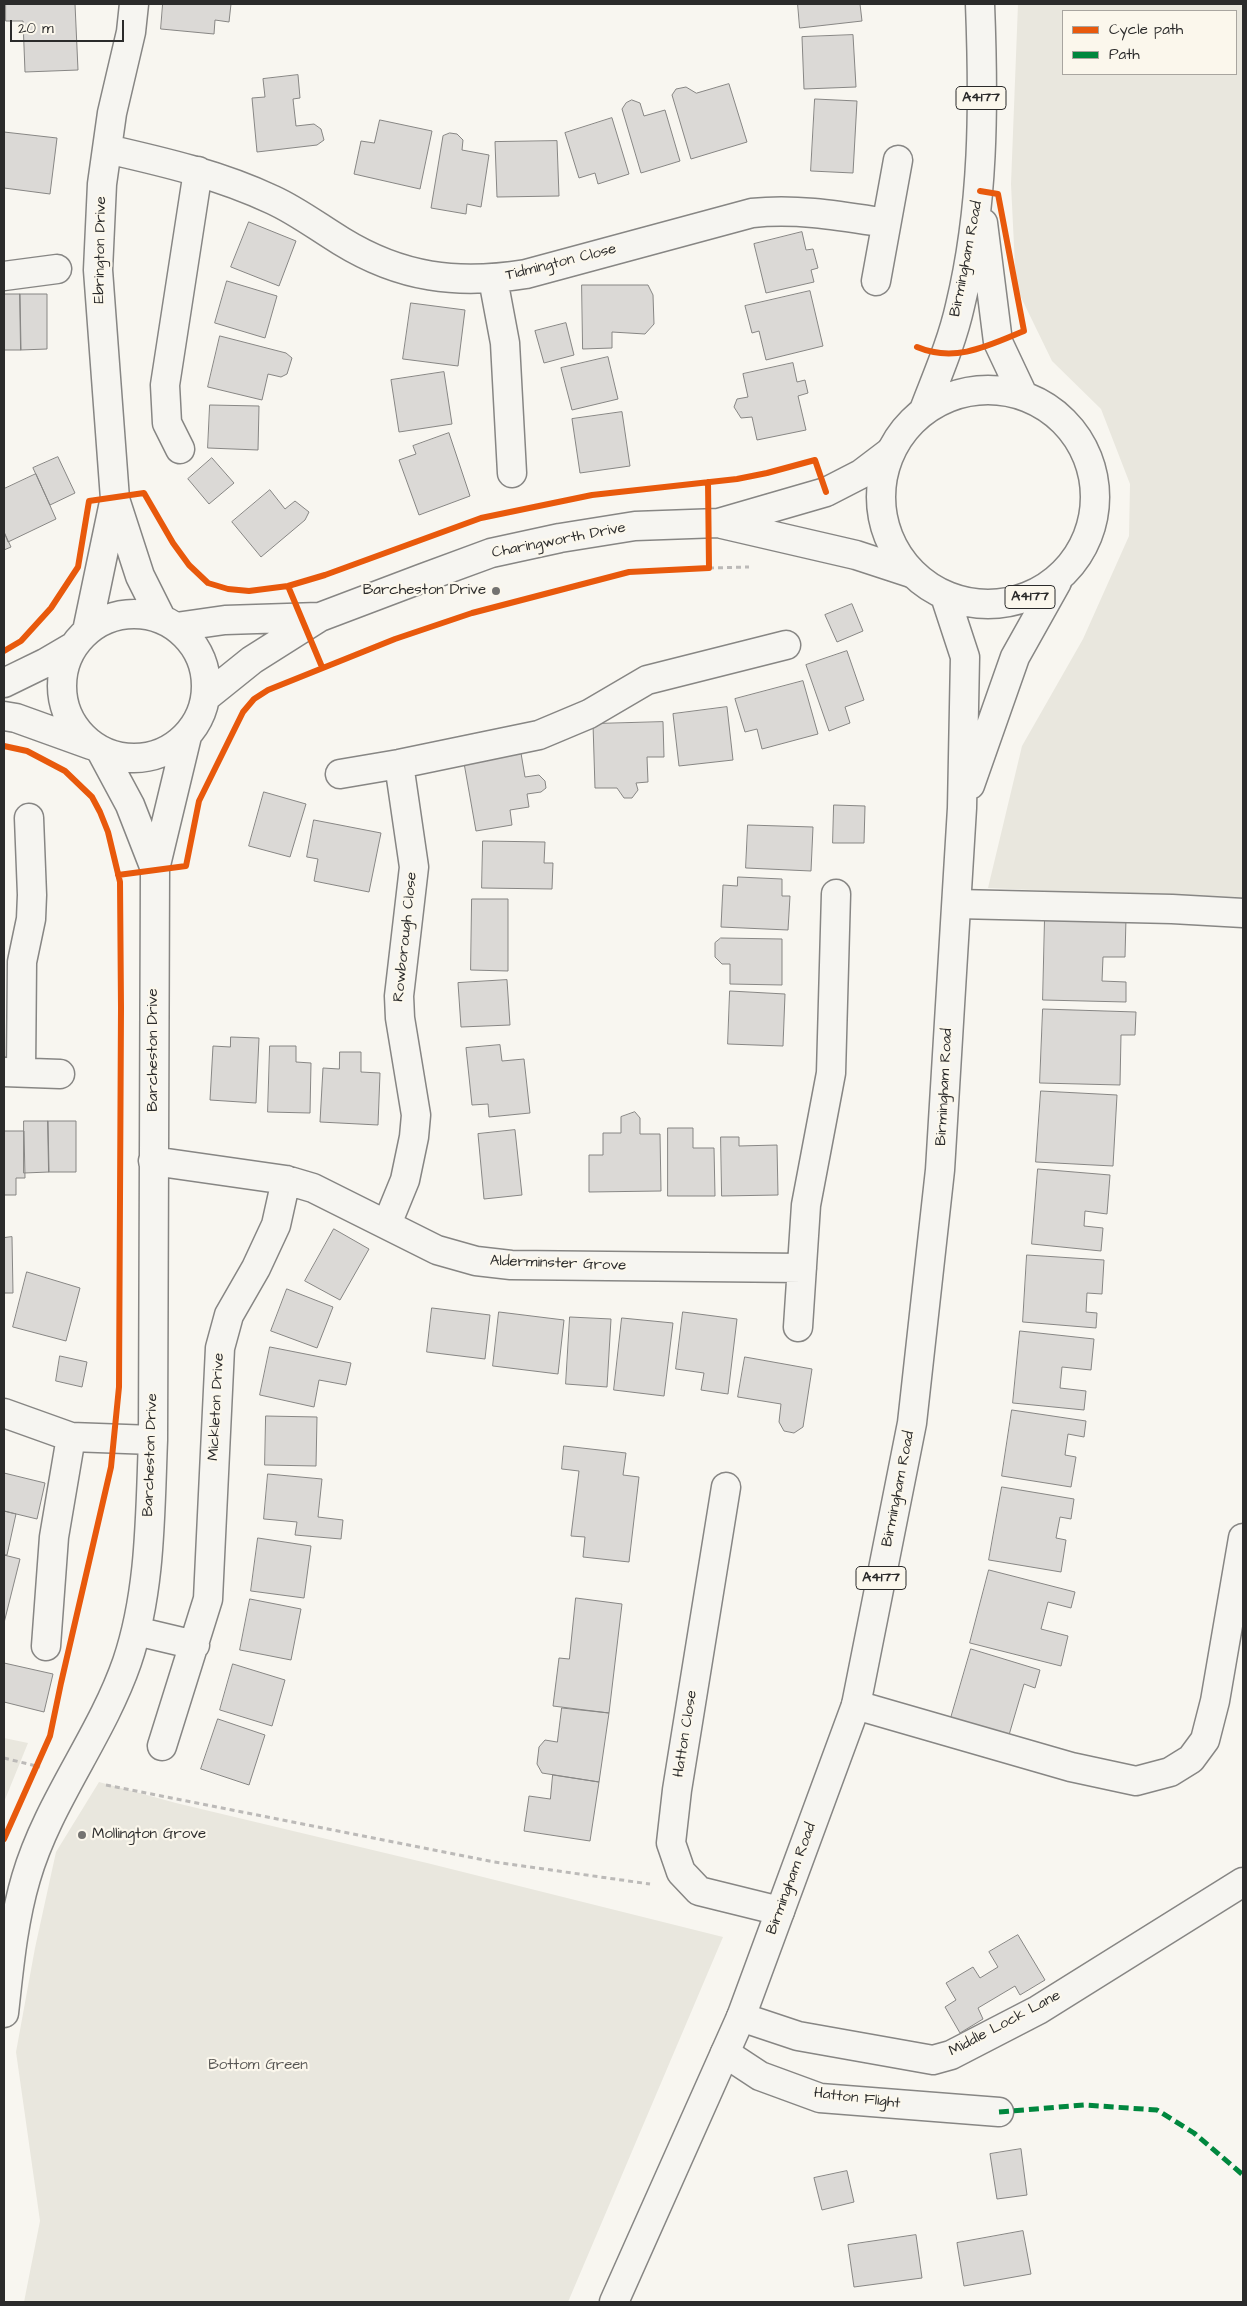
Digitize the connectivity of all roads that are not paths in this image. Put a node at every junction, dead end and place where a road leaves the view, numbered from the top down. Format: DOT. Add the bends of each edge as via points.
graph roads {
  1 [pos="134,4"];
  2 [pos="980,4"];
  3 [pos="107,149"];
  4 [pos="898,160"];
  5 [pos="198,171"];
  6 [pos="980,192"];
  7 [pos="886,223"];
  8 [pos="58,269"];
  9 [pos="4,276"];
  10 [pos="494,279"];
  11 [pos="876,281"];
  12 [pos="1023,395"];
  13 [pos="924,410"];
  14 [pos="180,449"];
  15 [pos="890,452"];
  16 [pos="512,473"];
  17 [pos="114,498"];
  18 [pos="714,523"];
  19 [pos="911,573"];
  20 [pos="1057,581"];
  21 [pos="945,596"];
  22 [pos="320,617"];
  23 [pos="168,623"];
  24 [pos="81,638"];
  25 [pos="786,645"];
  26 [pos="4,683"];
  27 [pos="206,697"];
  28 [pos="4,716"];
  29 [pos="187,736"];
  30 [pos="98,748"];
  31 [pos="399,764"];
  32 [pos="340,774"];
  33 [pos="962,808"];
  34 [pos="29,818"];
  35 [pos="155,869"];
  36 [pos="836,894"];
  37 [pos="957,904"];
  38 [pos="1243,913"];
  39 [pos="12,1072"];
  40 [pos="60,1074"];
  41 [pos="152,1161"];
  42 [pos="286,1180"];
  43 [pos="387,1224"];
  44 [pos="802,1268"];
  45 [pos="798,1327"];
  46 [pos="4,1414"];
  47 [pos="71,1437"];
  48 [pos="153,1440"];
  49 [pos="726,1487"];
  50 [pos="1243,1538"];
  51 [pos="136,1631"];
  52 [pos="195,1645"];
  53 [pos="46,1646"];
  54 [pos="856,1705"];
  55 [pos="162,1746"];
  56 [pos="1243,1882"];
  57 [pos="780,1910"];
  58 [pos="4,2013"];
  59 [pos="742,2016"];
  60 [pos="725,2052"];
  61 [pos="998,2112"];
  62 [pos="614,2302"];
  1 -- 3 [label="main road, Ebrington Drive"];
  2 -- 6 [label="main road, Birmingham Road / A4177"];
  3 -- 5 [label="main road, Tidmington Close"];
  3 -- 17 [label="main road, Ebrington Drive" via="98,270"];
  4 -- 7 [label="main road"];
  5 -- 10 [label="main road, Tidmington Close" via="273,200 342,242 390,265 440,279"];
  5 -- 14 [label="main road" via="165,385 167,424"];
  6 -- 12 [label="main road, Birmingham Road / A4177" via="998,342"];
  6 -- 13 [label="main road, Birmingham Road / A4177" via="960,306"];
  7 -- 10 [label="main road, Tidmington Close" via="824,213 773,210 752,213 526,274"];
  7 -- 11 [label="main road"];
  8 -- 9 [label="main road"];
  10 -- 16 [label="main road" via="505,343"];
  12 -- 13 [label="main road, Birmingham Road / A4177" via="980,390 955,394"];
  12 -- 20 [label="main road, Birmingham Road / A4177" via="1052,410 1075,433 1090,462 1096,494 1092,527 1079,557"];
  13 -- 15 [label="main road, Birmingham Road / A4177" via="902,432"];
  15 -- 18 [label="main road, Charingworth Drive" via="861,474 826,492"];
  15 -- 19 [label="main road, Birmingham Road / A4177" via="881,488 883,519 893,548"];
  17 -- 23 [label="main road, Ebrington Drive" via="140,576"];
  17 -- 24 [label="main road, Ebrington Drive"];
  18 -- 19 [label="main road, Charingworth Drive" via="856,555"];
  18 -- 22 [label="main road, Charingworth Drive" via="635,526 560,538 491,554"];
  19 -- 21 [label="main road, Birmingham Road / A4177"];
  20 -- 21 [label="main road, Birmingham Road / A4177" via="1028,598 995,605 969,604"];
  20 -- 33 [label="main road, Birmingham Road / A4177" via="1015,656"];
  21 -- 33 [label="main road, Birmingham Road / A4177" via="964,657"];
  22 -- 23 [label="main road, Charingworth Drive"];
  22 -- 27 [label="main road, Charingworth Drive" via="252,660"];
  23 -- 24 [label="main road" via="131,614 116,616 101,622"];
  23 -- 27 [label="main road" via="191,640 201,658 206,676"];
  24 -- 26 [label="main road" via="45,663"];
  24 -- 30 [label="main road" via="66,665 62,682 64,700 80,734"];
  25 -- 31 [label="main road" via="647,680 589,714 539,735"];
  27 -- 29 [label="main road" via="200,718"];
  28 -- 30 [label="main road"];
  29 -- 30 [label="main road" via="170,749 150,757 129,758"];
  29 -- 35 [label="main road, Barcheston Drive"];
  30 -- 35 [label="main road, Barcheston Drive" via="130,805"];
  31 -- 32 [label="main road"];
  31 -- 43 [label="main road, Rowborough Close" via="414,867 399,996 400,1018 416,1115 405,1180"];
  33 -- 37 [label="main road, Birmingham Road / A4177"];
  34 -- 39 [label="main road" via="31,919 22,962"];
  35 -- 41 [label="main road, Barcheston Drive"];
  36 -- 44 [label="main road" via="831,1072 806,1205"];
  37 -- 38 [label="main road"];
  37 -- 54 [label="main road, Birmingham Road / A4177" via="940,1170 912,1423"];
  39 -- 40 [label="main road"];
  41 -- 42 [label="main road, Alderminster Grove"];
  41 -- 48 [label="main road, Barcheston Drive"];
  42 -- 43 [label="main road, Alderminster Grove" via="313,1188"];
  42 -- 52 [label="main road, Mickleton Drive" via="276,1225 229,1315 220,1348 208,1599"];
  43 -- 44 [label="main road, Alderminster Grove" via="437,1250 476,1261 511,1265"];
  44 -- 45 [label="main road"];
  46 -- 47 [label="main road"];
  47 -- 48 [label="main road"];
  47 -- 53 [label="main road" via="54,1537"];
  48 -- 51 [label="main road, Barcheston Drive" via="149,1535"];
  49 -- 57 [label="main road, Hatton Close" via="677,1790 672,1843 681,1872 699,1891"];
  50 -- 54 [label="main road" via="1215,1701 1205,1740 1191,1759 1170,1772 1136,1781 1126,1779 1071,1767"];
  51 -- 52 [label="main road"];
  51 -- 58 [label="main road, Barcheston Drive" via="115,1692 49,1822 26,1878"];
  52 -- 55 [label="main road, Mickleton Drive"];
  54 -- 57 [label="main road, Birmingham Road / A4177"];
  56 -- 59 [label="main road, Middle Lock Lane" via="1038,2010 942,2058 933,2060 798,2036"];
  57 -- 59 [label="main road, Birmingham Road / A4177"];
  59 -- 60 [label="main road, Birmingham Road / A4177"];
  60 -- 61 [label="main road, Hatton Flight" via="760,2076 820,2098"];
  60 -- 62 [label="main road, Birmingham Road / A4177"];
}
